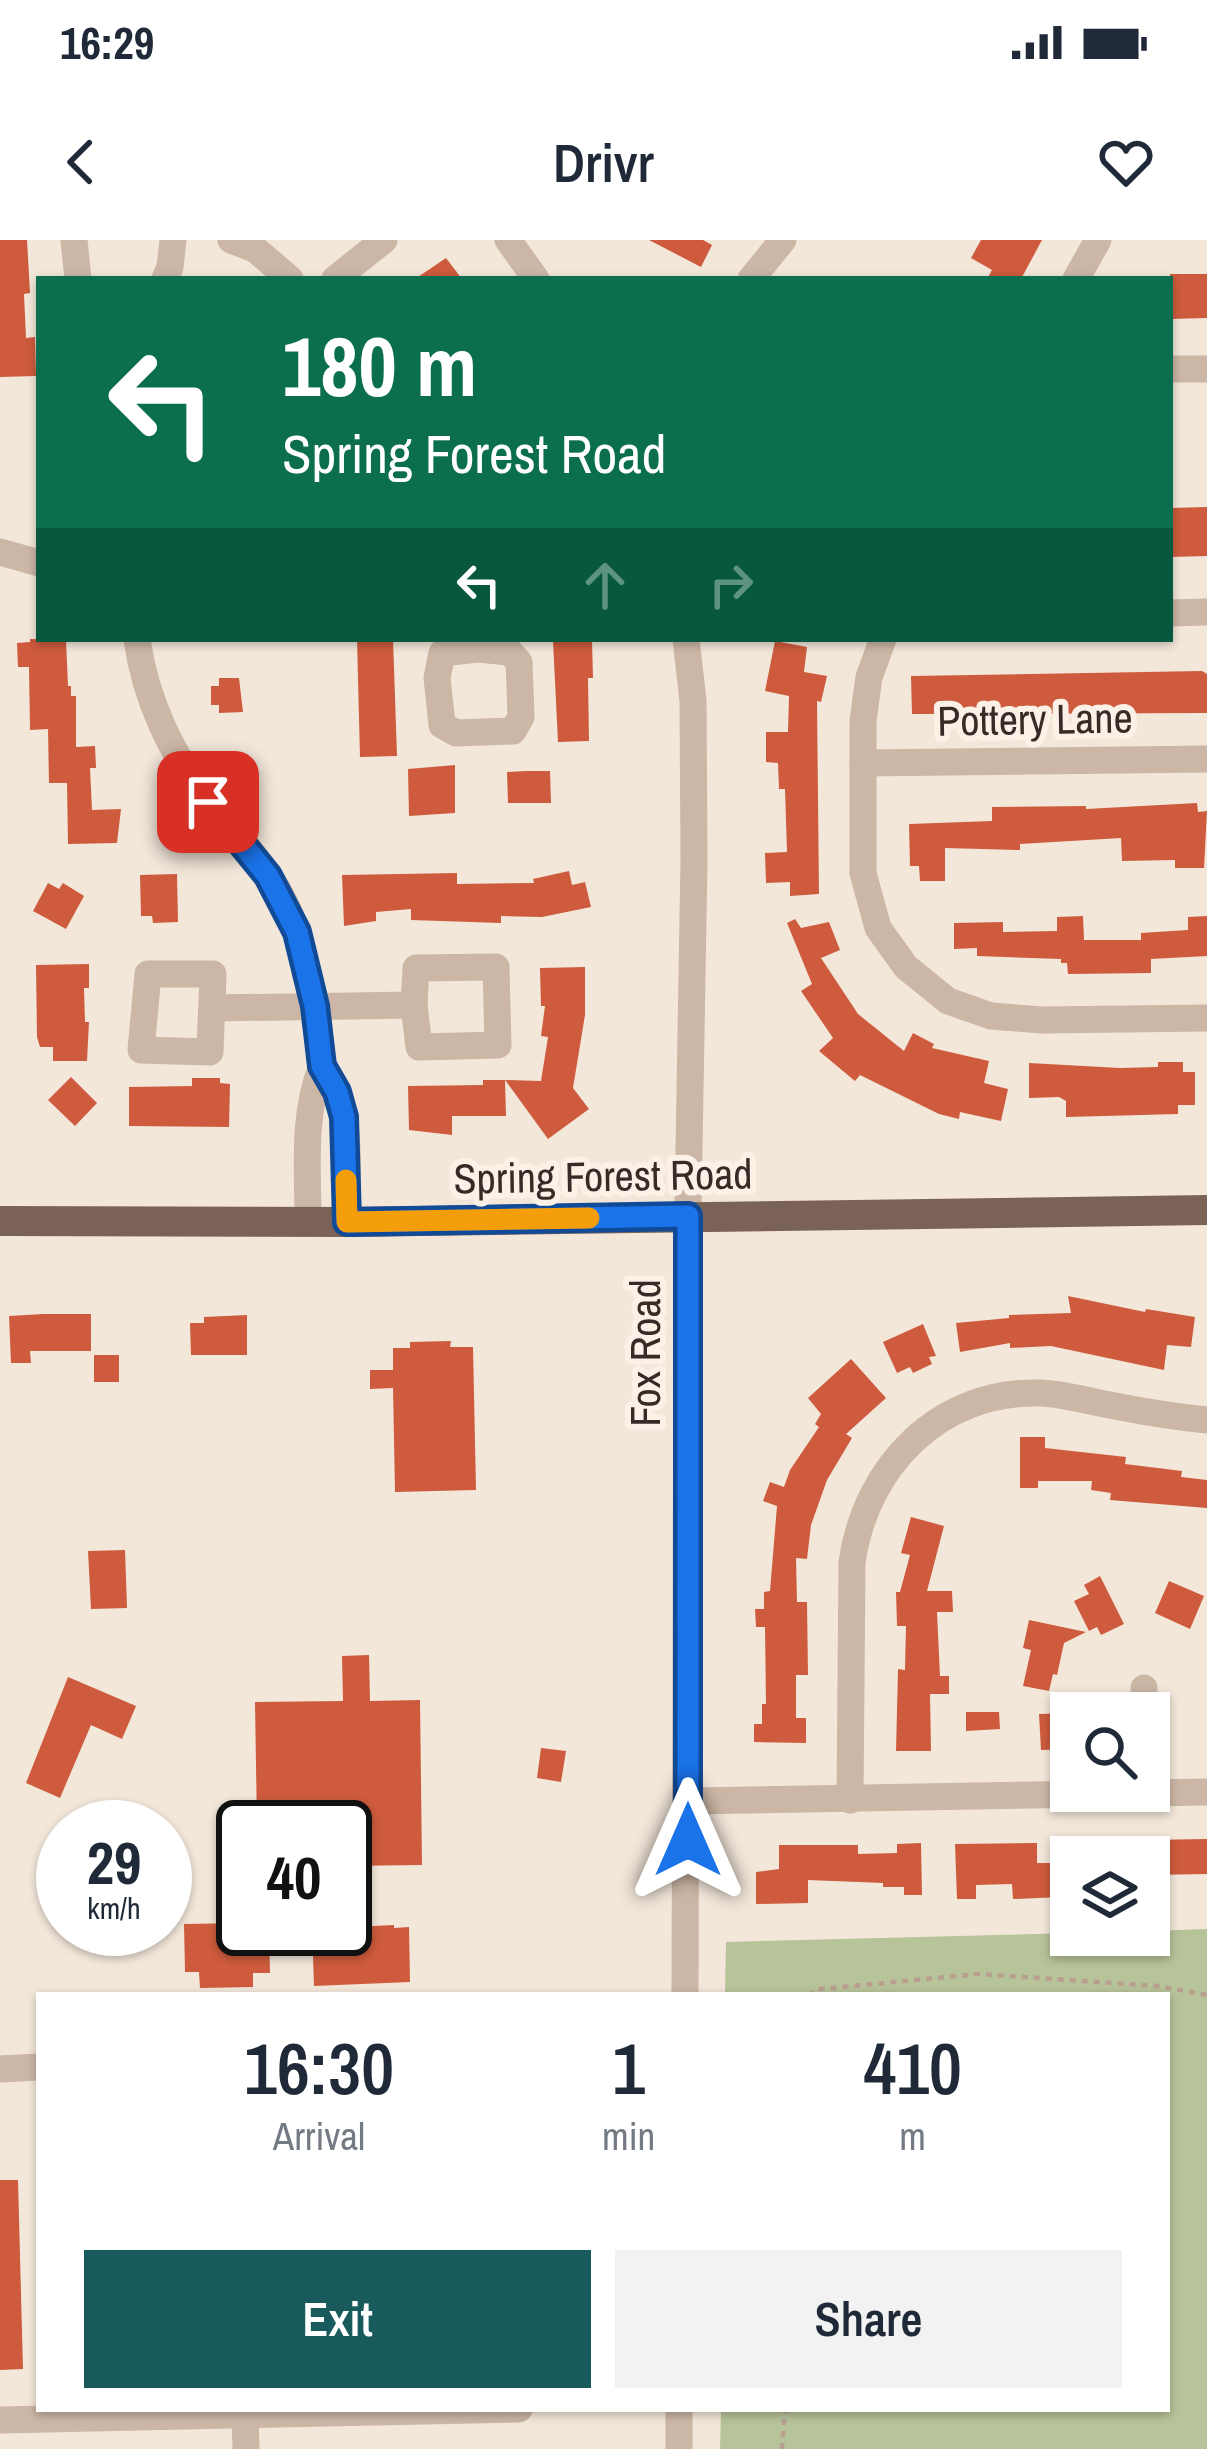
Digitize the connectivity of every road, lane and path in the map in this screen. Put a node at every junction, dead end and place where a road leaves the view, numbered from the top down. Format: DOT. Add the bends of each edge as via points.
graph roads {
  1 [pos="74,240"];
  2 [pos="173,240"];
  3 [pos="231,240"];
  4 [pos="384,240"];
  5 [pos="508,240"];
  6 [pos="783,240"];
  7 [pos="1098,240"];
  8 [pos="78,276"];
  9 [pos="166,276"];
  10 [pos="287,276"];
  11 [pos="339,276"];
  12 [pos="534,276"];
  13 [pos="753,276"];
  14 [pos="1078,276"];
  15 [pos="1173,369"];
  16 [pos="1207,369"];
  17 [pos="0,553"];
  18 [pos="36,562"];
  19 [pos="1207,612"];
  20 [pos="1173,613"];
  21 [pos="138,642"];
  22 [pos="686,642"];
  23 [pos="882,642"];
  24 [pos="1207,759"];
  25 [pos="863,763"];
  26 [pos="414,1005"];
  27 [pos="315,1006"];
  28 [pos="213,1008"];
  29 [pos="1207,1018"];
  30 [pos="322,1066"];
  31 [pos="1207,1210"];
  32 [pos="688,1216"];
  33 [pos="0,1221"];
  34 [pos="308,1222"];
  35 [pos="347,1222"];
  36 [pos="1207,1420"];
  37 [pos="1170,1792"];
  38 [pos="1207,1792"];
  39 [pos="1050,1795"];
  40 [pos="850,1800"];
  41 [pos="688,1801"];
  42 [pos="685,1992"];
  43 [pos="814,1992"];
  44 [pos="1207,1995"];
  45 [pos="36,2067"];
  46 [pos="0,2069"];
  47 [pos="383,2412"];
  48 [pos="679,2412"];
  49 [pos="785,2412"];
  50 [pos="68,2414"];
  51 [pos="245,2417"];
  52 [pos="0,2420"];
  53 [pos="246,2449"];
  54 [pos="679,2449"];
  55 [pos="782,2449"];
  1 -- 8 [label="street"];
  2 -- 9 [label="street"];
  3 -- 10 [label="street"];
  4 -- 11 [label="street"];
  5 -- 12 [label="street"];
  6 -- 13 [label="street"];
  7 -- 14 [label="street"];
  15 -- 16 [label="street"];
  17 -- 18 [label="street"];
  19 -- 20 [label="street"];
  21 -- 27 [label="street" via="173,747 283,899"];
  22 -- 32 [label="street, Fox Road" via="694,860"];
  23 -- 25 [label="street" via="869,677"];
  24 -- 25 [label="street, Pottery Lane"];
  25 -- 29 [label="street" via="870,904 891,948 929,989 968,1010 1017,1019"];
  26 -- 27 [label="street"];
  27 -- 28 [label="street"];
  27 -- 30 [label="street"];
  30 -- 34 [label="street" via="308,1121"];
  30 -- 35 [label="street" via="344,1117"];
  31 -- 32 [label="main road, Spring Forest Road"];
  32 -- 35 [label="main road, Spring Forest Road"];
  32 -- 41 [label="street, Fox Road"];
  33 -- 34 [label="main road, Spring Forest Road"];
  34 -- 35 [label="main road, Spring Forest Road"];
  36 -- 40 [label="street" via="1022,1393 940,1419 896,1454 856,1530"];
  37 -- 38 [label="street"];
  39 -- 40 [label="street"];
  40 -- 41 [label="street"];
  41 -- 42 [label="street, Fox Road"];
  43 -- 44 [label="path" via="978,1975"];
  45 -- 46 [label="street"];
  47 -- 51 [label="street"];
  48 -- 54 [label="street"];
  49 -- 55 [label="path"];
  50 -- 51 [label="street"];
  50 -- 52 [label="street"];
  51 -- 53 [label="street"];
}
